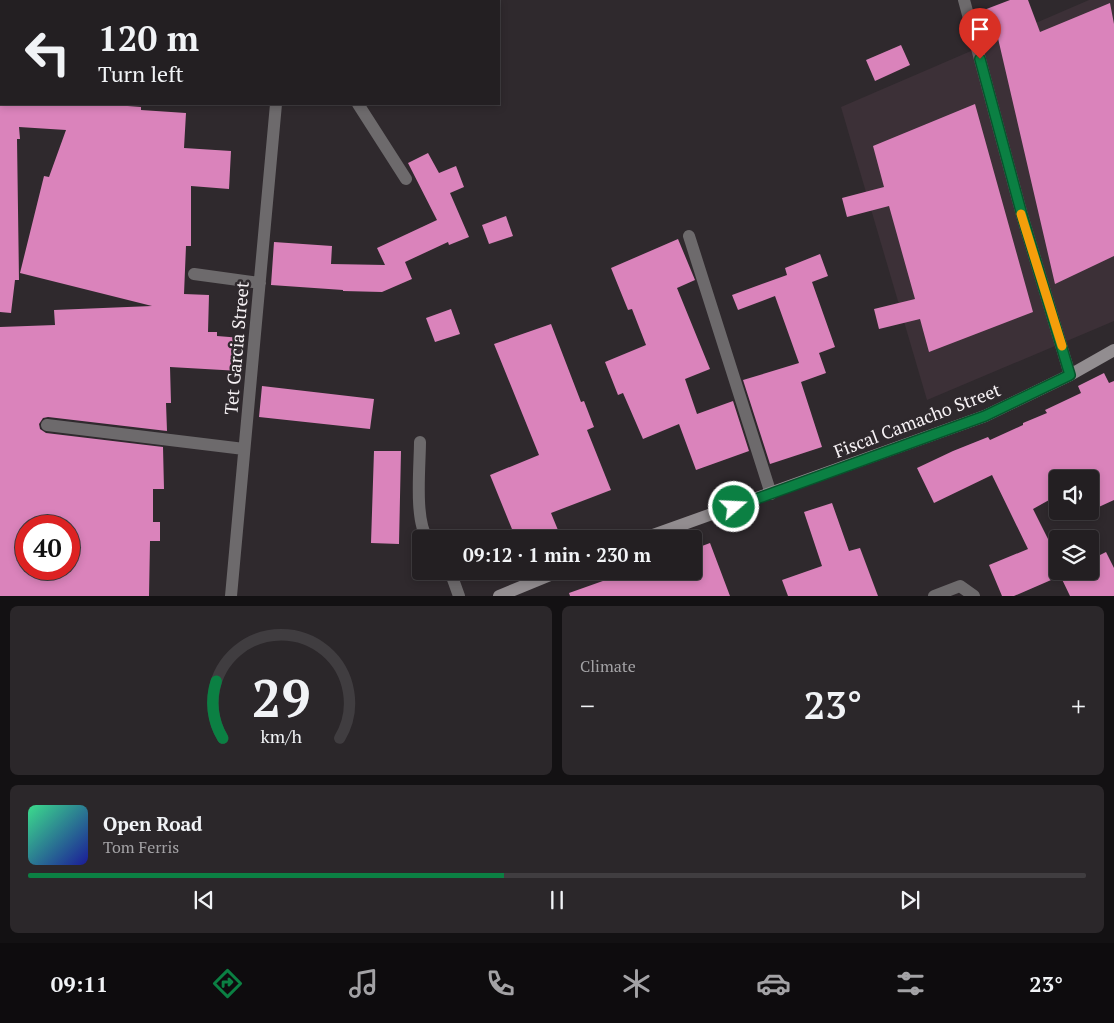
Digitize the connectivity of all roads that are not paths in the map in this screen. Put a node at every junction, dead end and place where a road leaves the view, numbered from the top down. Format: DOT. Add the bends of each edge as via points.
graph roads {
  1 [pos="964,0"];
  2 [pos="276,105"];
  3 [pos="359,105"];
  4 [pos="406,180"];
  5 [pos="689,236"];
  6 [pos="194,274"];
  7 [pos="260,283"];
  8 [pos="1114,350"];
  9 [pos="1070,375"];
  10 [pos="47,425"];
  11 [pos="420,442"];
  12 [pos="244,448"];
  13 [pos="771,494"];
  14 [pos="425,530"];
  15 [pos="668,530"];
  16 [pos="453,580"];
  17 [pos="538,580"];
  18 [pos="231,596"];
  19 [pos="458,596"];
  20 [pos="499,596"];
  21 [pos="934,596"];
  22 [pos="974,596"];
  1 -- 9 [label="street" via="1022,215"];
  2 -- 7 [label="street, Tet Garcia Street"];
  3 -- 4 [label="street"];
  5 -- 13 [label="street"];
  6 -- 7 [label="street"];
  7 -- 12 [label="street, Tet Garcia Street"];
  8 -- 9 [label="street, Fiscal Camacho Street"];
  9 -- 13 [label="street, Fiscal Camacho Street" via="985,416"];
  10 -- 12 [label="street"];
  11 -- 14 [label="street" via="421,517"];
  12 -- 18 [label="street, Tet Garcia Street"];
  13 -- 15 [label="street, Fiscal Camacho Street"];
  16 -- 19 [label="street"];
  17 -- 20 [label="street"];
  21 -- 22 [label="street" via="960,586"];
}
